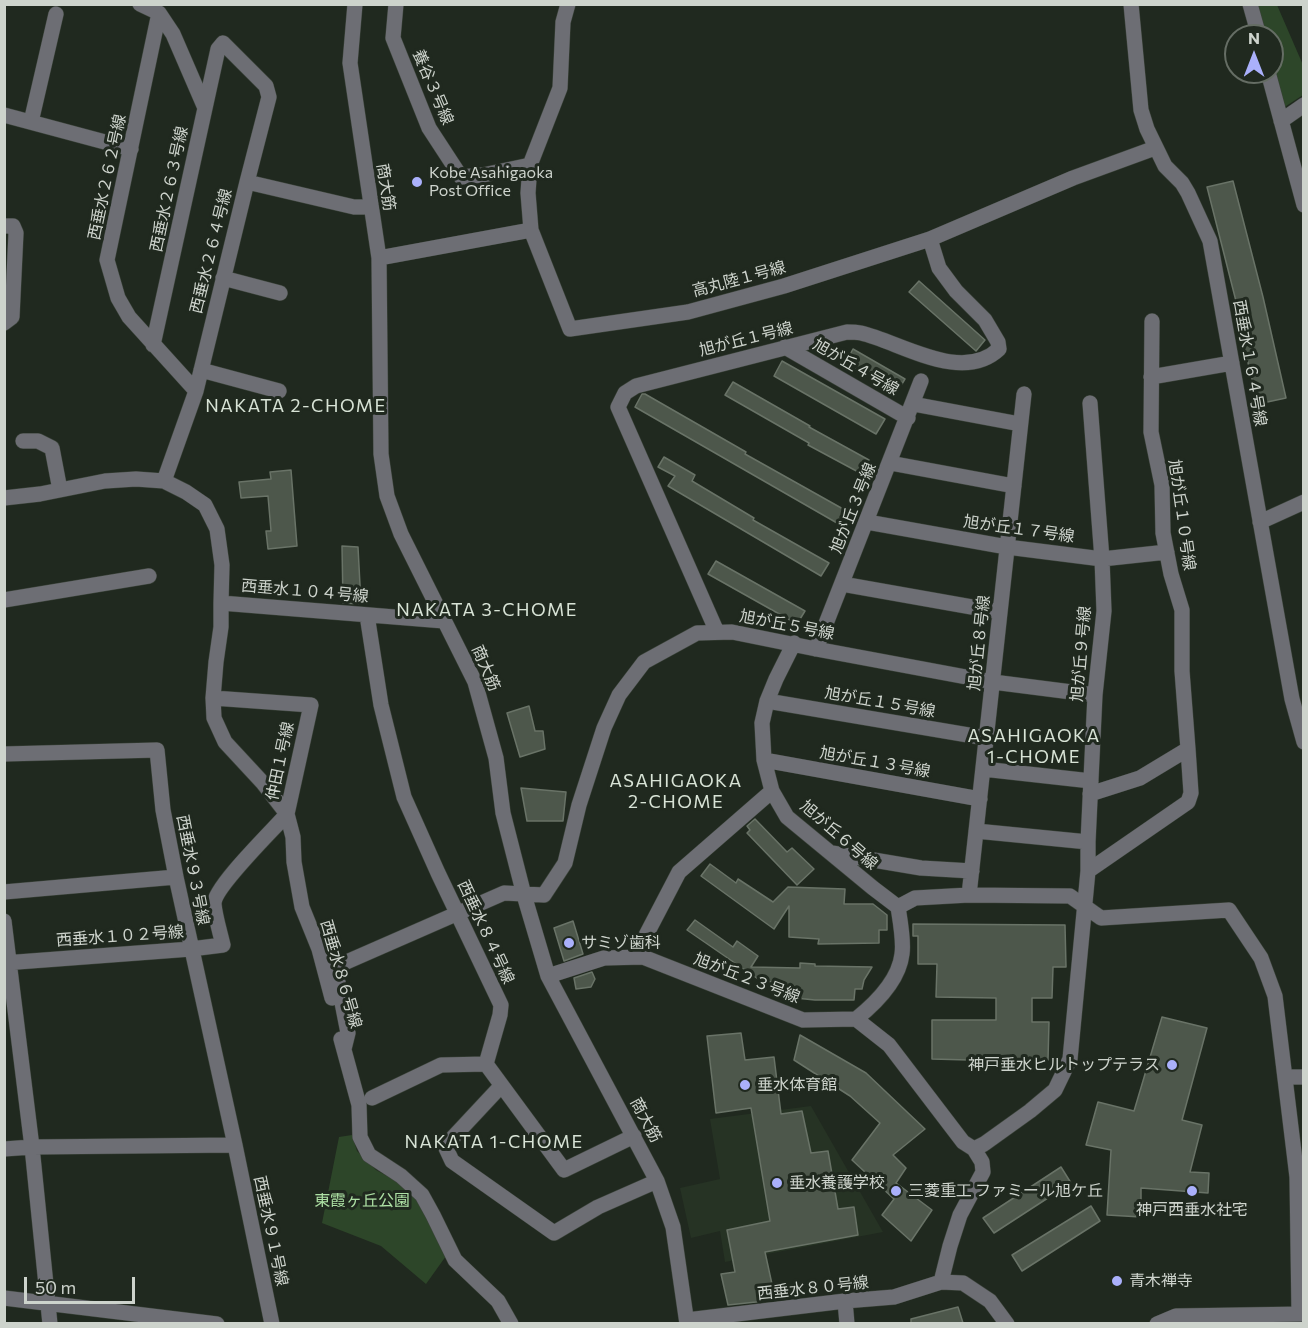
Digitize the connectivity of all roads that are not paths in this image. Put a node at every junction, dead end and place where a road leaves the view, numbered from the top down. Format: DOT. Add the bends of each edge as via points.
graph roads {
  1 [pos="140,4"];
  2 [pos="354,4"];
  3 [pos="396,4"];
  4 [pos="568,4"];
  5 [pos="1131,4"];
  6 [pos="1250,4"];
  7 [pos="159,13"];
  8 [pos="56,14"];
  9 [pos="1256,24"];
  10 [pos="224,43"];
  11 [pos="1271,84"];
  12 [pos="1304,105"];
  13 [pos="205,108"];
  14 [pos="4,115"];
  15 [pos="1281,121"];
  16 [pos="31,122"];
  17 [pos="1155,148"];
  18 [pos="131,149"];
  19 [pos="530,165"];
  20 [pos="247,182"];
  21 [pos="1304,205"];
  22 [pos="371,207"];
  23 [pos="4,226"];
  24 [pos="531,230"];
  25 [pos="930,239"];
  26 [pos="379,258"];
  27 [pos="223,278"];
  28 [pos="280,293"];
  29 [pos="1152,321"];
  30 [pos="4,323"];
  31 [pos="153,345"];
  32 [pos="785,347"];
  33 [pos="1232,363"];
  34 [pos="201,370"];
  35 [pos="1151,377"];
  36 [pos="921,381"];
  37 [pos="196,391"];
  38 [pos="279,391"];
  39 [pos="1024,394"];
  40 [pos="1090,402"];
  41 [pos="910,411"];
  42 [pos="1020,423"];
  43 [pos="23,441"];
  44 [pos="890,463"];
  45 [pos="164,482"];
  46 [pos="1014,486"];
  47 [pos="60,490"];
  48 [pos="4,498"];
  49 [pos="1304,502"];
  50 [pos="867,522"];
  51 [pos="1260,522"];
  52 [pos="1007,547"];
  53 [pos="1167,552"];
  54 [pos="1102,559"];
  55 [pos="149,576"];
  56 [pos="842,584"];
  57 [pos="4,600"];
  58 [pos="221,603"];
  59 [pos="1000,612"];
  60 [pos="367,615"];
  61 [pos="444,621"];
  62 [pos="717,632"];
  63 [pos="794,644"];
  64 [pos="816,649"];
  65 [pos="993,682"];
  66 [pos="1095,695"];
  67 [pos="213,698"];
  68 [pos="767,701"];
  69 [pos="987,738"];
  70 [pos="1304,742"];
  71 [pos="1188,749"];
  72 [pos="4,754"];
  73 [pos="764,760"];
  74 [pos="983,768"];
  75 [pos="1091,787"];
  76 [pos="772,791"];
  77 [pos="980,799"];
  78 [pos="287,814"];
  79 [pos="976,831"];
  80 [pos="1088,842"];
  81 [pos="829,852"];
  82 [pos="972,871"];
  83 [pos="1088,871"];
  84 [pos="176,877"];
  85 [pos="4,892"];
  86 [pos="524,894"];
  87 [pos="969,895"];
  88 [pos="898,906"];
  89 [pos="1085,908"];
  90 [pos="458,913"];
  91 [pos="4,921"];
  92 [pos="191,949"];
  93 [pos="643,957"];
  94 [pos="7,963"];
  95 [pos="548,975"];
  96 [pos="856,1019"];
  97 [pos="344,1049"];
  98 [pos="486,1064"];
  99 [pos="1285,1077"];
  100 [pos="1304,1077"];
  101 [pos="501,1086"];
  102 [pos="372,1098"];
  103 [pos="634,1136"];
  104 [pos="235,1145"];
  105 [pos="32,1147"];
  106 [pos="4,1149"];
  107 [pos="974,1149"];
  108 [pos="657,1180"];
  109 [pos="941,1282"];
  110 [pos="4,1298"];
  111 [pos="844,1301"];
  112 [pos="48,1303"];
  113 [pos="1301,1314"];
  114 [pos="1236,1319"];
  115 [pos="687,1322"];
  116 [pos="50,1323"];
  117 [pos="216,1323"];
  118 [pos="272,1323"];
  119 [pos="511,1323"];
  120 [pos="847,1323"];
  121 [pos="1007,1323"];
  122 [pos="1157,1323"];
  1 -- 7 [label="street"];
  2 -- 22 [label="street, 商大筋" via="350,63"];
  3 -- 19 [label="street, 養谷３号線" via="393,38 429,128 461,177"];
  4 -- 19 [label="street" via="563,22 560,88"];
  5 -- 17 [label="street, 西垂水１６４号線" via="1141,110"];
  6 -- 9 [label="street"];
  7 -- 13 [label="street" via="173,34"];
  7 -- 18 [label="street, 西垂水２６２号線"];
  8 -- 16 [label="street"];
  10 -- 13 [label="street, 西垂水２６３号線" via="218,49"];
  10 -- 20 [label="street, 西垂水２６４号線" via="266,86 269,97"];
  11 -- 15 [label="street"];
  12 -- 15 [label="street"];
  13 -- 31 [label="street, 西垂水２６３号線"];
  14 -- 16 [label="street"];
  15 -- 21 [label="street"];
  16 -- 18 [label="street"];
  17 -- 25 [label="street, 高丸陸１号線"];
  17 -- 33 [label="street, 西垂水１６４号線" via="1188,193 1210,241"];
  18 -- 31 [label="street, 西垂水２６２号線" via="107,260 118,298"];
  19 -- 24 [label="street"];
  20 -- 22 [label="street" via="354,207"];
  20 -- 27 [label="street, 西垂水２６４号線"];
  22 -- 26 [label="street, 商大筋"];
  23 -- 30 [label="street" via="12,226 16,233 12,317"];
  24 -- 25 [label="street, 高丸陸１号線" via="570,329 688,312"];
  24 -- 26 [label="street"];
  25 -- 32 [label="street, 旭が丘１号線" via="939,268 993,332 999,349 993,355 982,360 946,361 860,332"];
  26 -- 61 [label="street, 商大筋" via="381,454 387,496 401,534"];
  27 -- 28 [label="street"];
  27 -- 34 [label="street, 西垂水２６４号線"];
  29 -- 35 [label="street, 旭が丘１０号線"];
  31 -- 37 [label="street, 西垂水２６２号線"];
  32 -- 41 [label="street, 旭が丘４号線"];
  32 -- 62 [label="street, 旭が丘１号線" via="636,386 625,393 618,407"];
  33 -- 35 [label="street"];
  33 -- 51 [label="street, 西垂水１６４号線"];
  34 -- 37 [label="street, 西垂水２６４号線"];
  34 -- 38 [label="street"];
  35 -- 53 [label="street, 旭が丘１０号線" via="1151,432 1162,485"];
  36 -- 41 [label="street, 旭が丘３号線"];
  37 -- 45 [label="street, 西垂水２６４号線"];
  39 -- 42 [label="street, 旭が丘８号線"];
  40 -- 54 [label="street, 旭が丘９号線"];
  41 -- 42 [label="street, 旭が丘４号線"];
  41 -- 44 [label="street, 旭が丘３号線"];
  42 -- 46 [label="street, 旭が丘８号線"];
  43 -- 47 [label="street" via="38,441 52,448"];
  44 -- 46 [label="street"];
  44 -- 50 [label="street, 旭が丘３号線"];
  45 -- 47 [label="street, 西垂水１０４号線" via="136,478"];
  45 -- 58 [label="street, 西垂水１０４号線" via="206,505 217,530 222,565"];
  46 -- 52 [label="street, 旭が丘８号線"];
  47 -- 48 [label="street, 西垂水１０４号線"];
  49 -- 51 [label="street"];
  50 -- 52 [label="street, 旭が丘１７号線"];
  50 -- 56 [label="street, 旭が丘３号線"];
  51 -- 70 [label="street, 西垂水１６４号線" via="1292,699"];
  52 -- 54 [label="street, 旭が丘１７号線"];
  52 -- 59 [label="street, 旭が丘８号線"];
  53 -- 54 [label="street, 旭が丘１７号線"];
  53 -- 71 [label="street, 旭が丘１０号線" via="1182,610"];
  54 -- 66 [label="street, 旭が丘９号線" via="1104,611"];
  55 -- 57 [label="street"];
  56 -- 59 [label="street"];
  56 -- 64 [label="street, 旭が丘３号線"];
  58 -- 60 [label="street, 西垂水１０４号線"];
  58 -- 67 [label="street, 西垂水８６号線"];
  59 -- 65 [label="street, 旭が丘８号線"];
  60 -- 61 [label="street, 西垂水１０４号線"];
  60 -- 90 [label="street, 西垂水８４号線" via="381,705 404,797"];
  61 -- 86 [label="street, 商大筋" via="475,682 496,758 503,813"];
  62 -- 63 [label="street, 旭が丘５号線"];
  62 -- 86 [label="street, 旭が丘５号線" via="697,633 645,662 619,695 579,805 565,863 544,895"];
  63 -- 64 [label="street, 旭が丘５号線"];
  63 -- 68 [label="street, 旭が丘６号線"];
  64 -- 65 [label="street, 旭が丘５号線"];
  65 -- 66 [label="street, 旭が丘５号線"];
  65 -- 69 [label="street, 旭が丘８号線"];
  66 -- 75 [label="street, 旭が丘９号線"];
  67 -- 78 [label="street, 西垂水８６号線" via="214,718 225,742"];
  67 -- 78 [label="street, 仲田１号線" via="311,705"];
  68 -- 69 [label="street, 旭が丘１５号線"];
  68 -- 73 [label="street, 旭が丘６号線" via="762,723"];
  69 -- 74 [label="street, 旭が丘８号線"];
  71 -- 75 [label="street" via="1140,778"];
  71 -- 83 [label="street, 旭が丘１０号線" via="1188,802"];
  72 -- 84 [label="street, 西垂水９３号線" via="157,750"];
  73 -- 76 [label="street, 旭が丘６号線"];
  73 -- 77 [label="street, 旭が丘１３号線"];
  74 -- 75 [label="street"];
  74 -- 77 [label="street, 旭が丘８号線"];
  75 -- 80 [label="street, 旭が丘９号線"];
  76 -- 81 [label="street, 旭が丘６号線" via="787,817"];
  76 -- 93 [label="street" via="680,872 643,941"];
  77 -- 79 [label="street, 旭が丘８号線"];
  78 -- 92 [label="street, 西垂水１０２号線" via="219,891 214,902 223,945"];
  78 -- 97 [label="street, 西垂水８６号線" via="302,908 319,949"];
  79 -- 80 [label="street"];
  79 -- 82 [label="street, 旭が丘８号線"];
  80 -- 83 [label="street, 旭が丘９号線"];
  81 -- 82 [label="street" via="921,868"];
  81 -- 88 [label="street, 旭が丘６号線"];
  82 -- 87 [label="street, 旭が丘８号線"];
  83 -- 89 [label="street, 旭が丘９号線"];
  84 -- 85 [label="street"];
  84 -- 92 [label="street, 西垂水９３号線"];
  86 -- 90 [label="street" via="504,893"];
  86 -- 95 [label="street, 商大筋"];
  87 -- 88 [label="street" via="915,898"];
  87 -- 89 [label="street" via="1070,896"];
  88 -- 96 [label="street" via="902,954 896,974 881,996"];
  89 -- 99 [label="street" via="1101,918 1229,910 1261,958 1275,996"];
  89 -- 107 [label="street, 旭が丘９号線" via="1070,1059 1055,1090"];
  90 -- 97 [label="street" via="336,967 348,1034"];
  90 -- 98 [label="street, 西垂水８４号線" via="501,1005"];
  91 -- 94 [label="street"];
  92 -- 94 [label="street, 西垂水１０２号線"];
  92 -- 104 [label="street, 西垂水９３号線"];
  93 -- 95 [label="street" via="604,958"];
  93 -- 96 [label="street, 旭が丘２３号線" via="803,1020"];
  94 -- 105 [label="street"];
  95 -- 103 [label="street, 商大筋"];
  96 -- 107 [label="street" via="889,1045 963,1142"];
  97 -- 119 [label="street, 西垂水８６号線" via="359,1105 360,1137 369,1155 422,1196 455,1260 498,1301"];
  98 -- 101 [label="street"];
  98 -- 102 [label="street" via="441,1065"];
  99 -- 100 [label="street"];
  99 -- 113 [label="street" via="1296,1177"];
  101 -- 103 [label="street" via="564,1170"];
  101 -- 108 [label="street" via="445,1146 452,1161 554,1233"];
  103 -- 108 [label="street, 商大筋"];
  104 -- 105 [label="street"];
  104 -- 118 [label="street, 西垂水９１号線"];
  105 -- 106 [label="street"];
  105 -- 112 [label="street"];
  107 -- 109 [label="street" via="983,1172 960,1215"];
  108 -- 115 [label="street, 商大筋" via="673,1227"];
  109 -- 111 [label="street, 西垂水８０号線" via="894,1298"];
  109 -- 121 [label="street" via="963,1283 990,1301"];
  110 -- 112 [label="street"];
  111 -- 115 [label="street, 西垂水８０号線"];
  111 -- 120 [label="street"];
  112 -- 116 [label="street"];
  112 -- 117 [label="street"];
  113 -- 114 [label="street"];
  114 -- 122 [label="street" via="1176,1316"];
}
